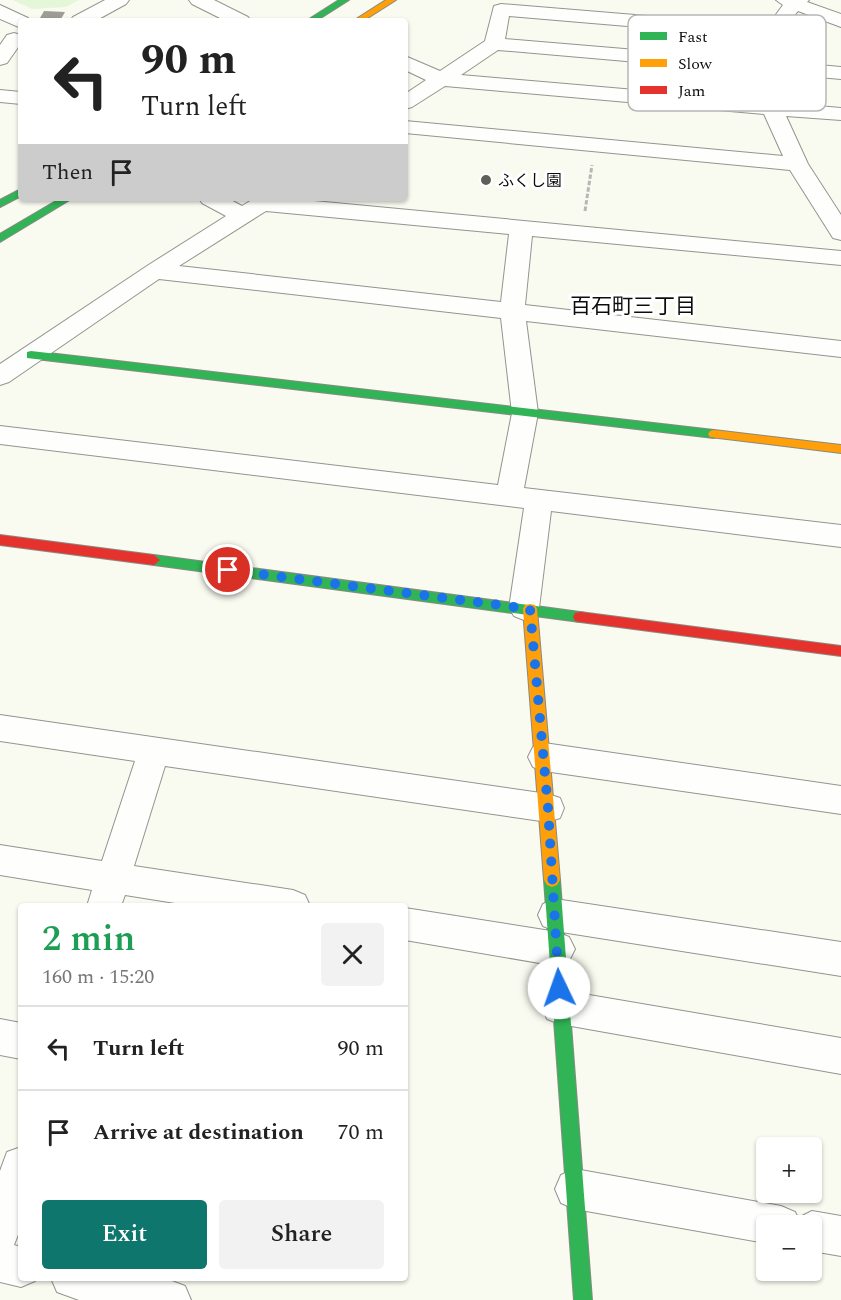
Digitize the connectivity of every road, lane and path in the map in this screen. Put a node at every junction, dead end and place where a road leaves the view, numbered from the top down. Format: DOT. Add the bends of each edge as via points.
graph roads {
  1 [pos="120,0"];
  2 [pos="199,0"];
  3 [pos="345,0"];
  4 [pos="392,0"];
  5 [pos="793,1"];
  6 [pos="621,10"];
  7 [pos="0,11"];
  8 [pos="647,15"];
  9 [pos="783,15"];
  10 [pos="86,18"];
  11 [pos="235,18"];
  12 [pos="315,18"];
  13 [pos="362,18"];
  14 [pos="841,21"];
  15 [pos="14,34"];
  16 [pos="494,44"];
  17 [pos="615,54"];
  18 [pos="628,55"];
  19 [pos="0,59"];
  20 [pos="408,63"];
  21 [pos="826,72"];
  22 [pos="841,73"];
  23 [pos="441,79"];
  24 [pos="610,93"];
  25 [pos="628,95"];
  26 [pos="408,101"];
  27 [pos="774,111"];
  28 [pos="800,111"];
  29 [pos="841,114"];
  30 [pos="408,127"];
  31 [pos="797,164"];
  32 [pos="18,194"];
  33 [pos="63,201"];
  34 [pos="228,201"];
  35 [pos="0,204"];
  36 [pos="259,206"];
  37 [pos="521,229"];
  38 [pos="841,233"];
  39 [pos="0,239"];
  40 [pos="841,258"];
  41 [pos="155,271"];
  42 [pos="512,310"];
  43 [pos="841,348"];
  44 [pos="31,355"];
  45 [pos="0,376"];
  46 [pos="525,413"];
  47 [pos="0,435"];
  48 [pos="841,449"];
  49 [pos="509,496"];
  50 [pos="539,499"];
  51 [pos="841,536"];
  52 [pos="0,540"];
  53 [pos="527,609"];
  54 [pos="841,651"];
  55 [pos="0,728"];
  56 [pos="154,750"];
  57 [pos="544,757"];
  58 [pos="841,800"];
  59 [pos="548,808"];
  60 [pos="0,860"];
  61 [pos="109,891"];
  62 [pos="256,903"];
  63 [pos="555,915"];
  64 [pos="408,924"];
  65 [pos="557,949"];
  66 [pos="841,959"];
  67 [pos="560,1007"];
  68 [pos="0,1037"];
  69 [pos="18,1040"];
  70 [pos="841,1056"];
  71 [pos="13,1171"];
  72 [pos="575,1189"];
  73 [pos="756,1222"];
  74 [pos="0,1231"];
  75 [pos="822,1233"];
  76 [pos="841,1236"];
  77 [pos="0,1262"];
  78 [pos="18,1266"];
  79 [pos="85,1281"];
  80 [pos="171,1300"];
  81 [pos="583,1300"];
  1 -- 10 [label="street"];
  2 -- 11 [label="street"];
  3 -- 12 [label="main road"];
  4 -- 13 [label="main road"];
  5 -- 9 [label="street"];
  5 -- 14 [label="street"];
  6 -- 8 [label="street"];
  6 -- 16 [label="street" via="501,10"];
  6 -- 17 [label="street"];
  7 -- 15 [label="street"];
  15 -- 19 [label="street"];
  16 -- 17 [label="street"];
  16 -- 23 [label="street"];
  17 -- 18 [label="street"];
  17 -- 24 [label="street"];
  20 -- 23 [label="street"];
  21 -- 22 [label="street"];
  23 -- 24 [label="street"];
  23 -- 26 [label="street"];
  24 -- 25 [label="street"];
  27 -- 31 [label="street"];
  28 -- 29 [label="street"];
  30 -- 31 [label="street"];
  31 -- 38 [label="street"];
  32 -- 35 [label="main road"];
  33 -- 39 [label="main road"];
  34 -- 36 [label="street"];
  36 -- 37 [label="street"];
  36 -- 41 [label="street"];
  37 -- 40 [label="street"];
  37 -- 42 [label="street"];
  41 -- 42 [label="street"];
  41 -- 44 [label="street"];
  42 -- 43 [label="street"];
  42 -- 46 [label="street"];
  44 -- 45 [label="street"];
  44 -- 46 [label="main road"];
  46 -- 48 [label="main road"];
  46 -- 49 [label="street"];
  47 -- 49 [label="street"];
  49 -- 50 [label="street"];
  50 -- 51 [label="street"];
  50 -- 53 [label="street"];
  52 -- 53 [label="main road"];
  53 -- 54 [label="main road"];
  53 -- 57 [label="main road"];
  55 -- 56 [label="street"];
  56 -- 59 [label="street"];
  56 -- 61 [label="street"];
  57 -- 58 [label="street"];
  57 -- 59 [label="main road"];
  59 -- 63 [label="main road"];
  60 -- 61 [label="street"];
  61 -- 62 [label="street"];
  63 -- 65 [label="main road"];
  63 -- 66 [label="street"];
  64 -- 65 [label="street"];
  65 -- 67 [label="main road"];
  67 -- 70 [label="street"];
  67 -- 72 [label="main road"];
  68 -- 69 [label="street"];
  71 -- 74 [label="street"];
  72 -- 73 [label="street"];
  72 -- 81 [label="main road"];
  75 -- 76 [label="street"];
  77 -- 78 [label="street"];
  79 -- 80 [label="street"];
}
